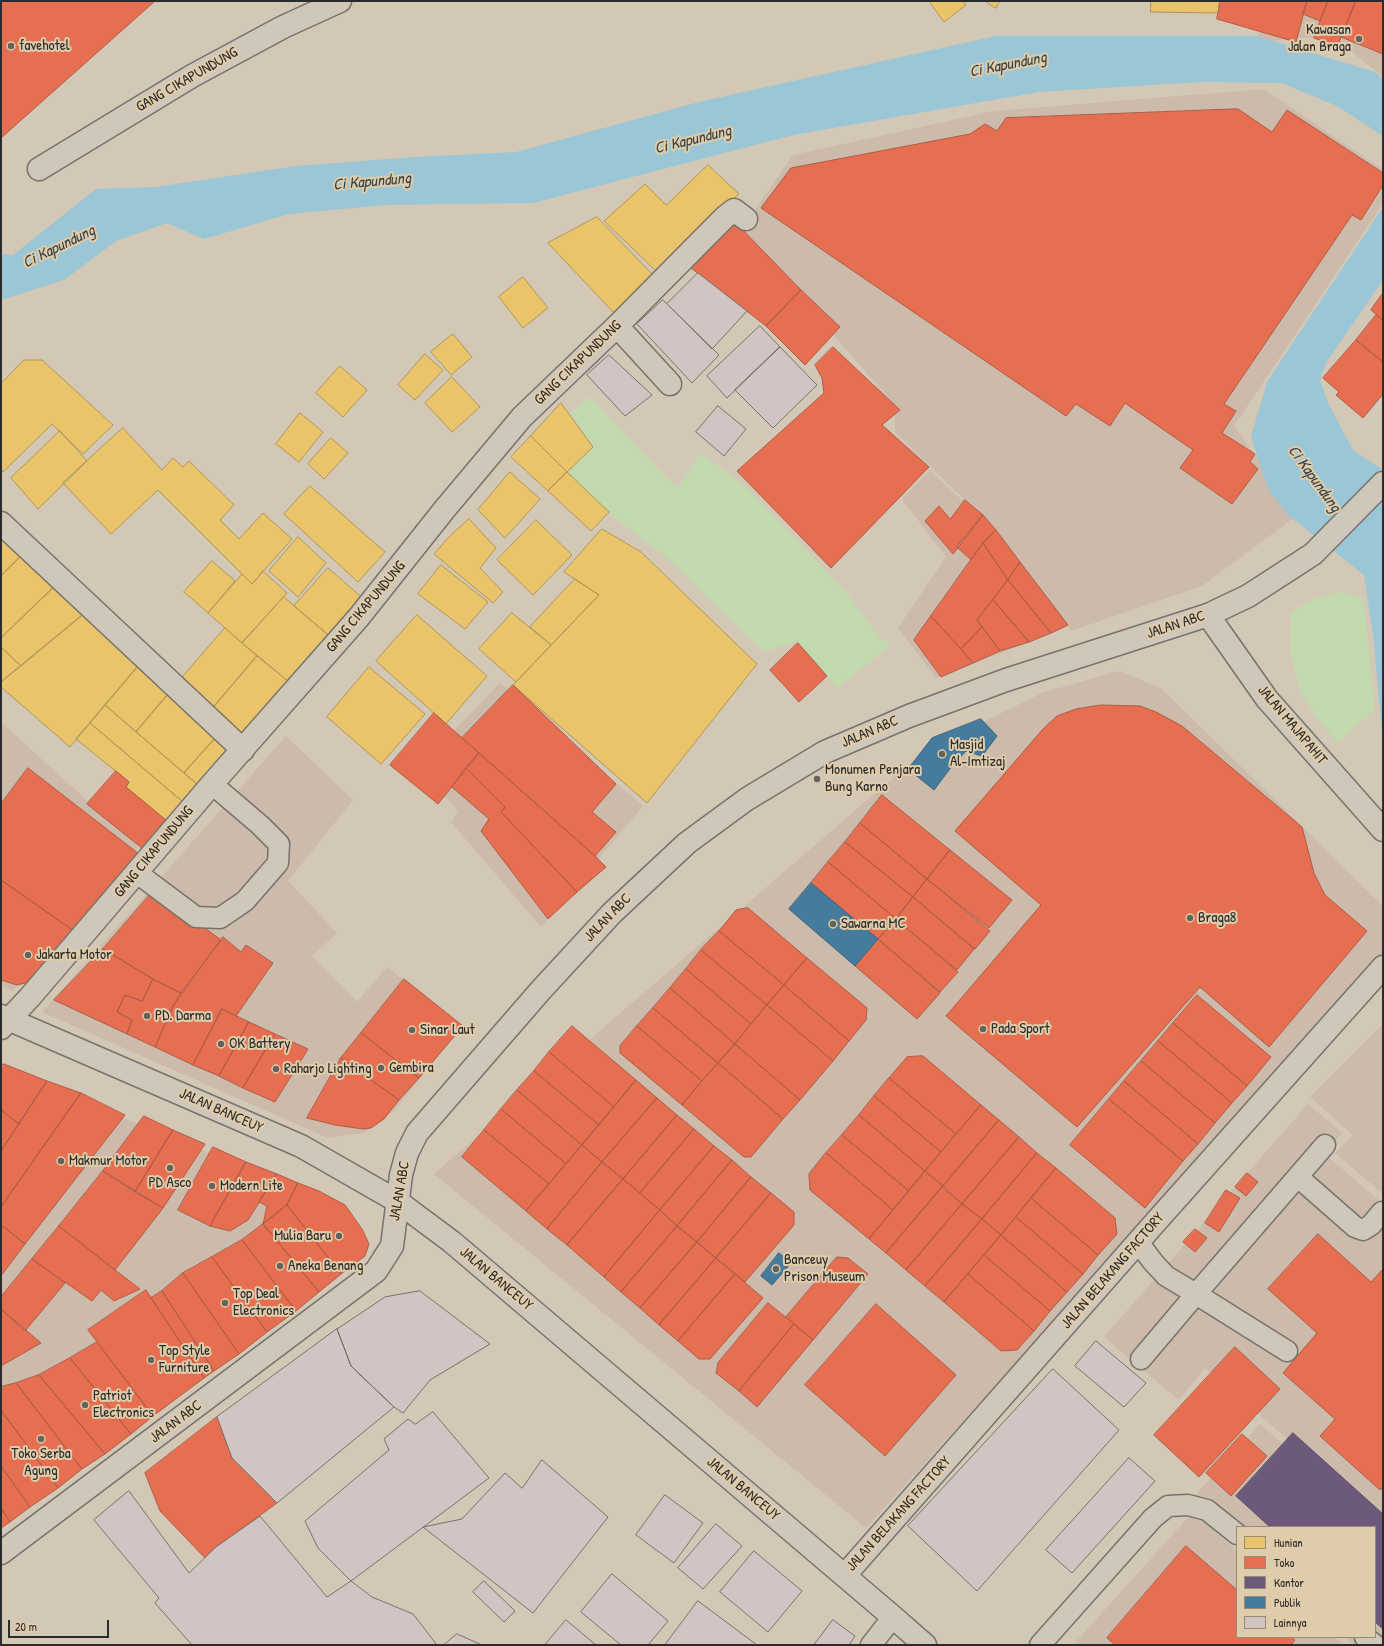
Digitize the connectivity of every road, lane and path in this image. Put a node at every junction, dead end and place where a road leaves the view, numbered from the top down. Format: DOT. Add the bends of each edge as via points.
graph roads {
  1 [pos="340,1"];
  2 [pos="39,169"];
  3 [pos="746,219"];
  4 [pos="617,326"];
  5 [pos="670,384"];
  6 [pos="1383,483"];
  7 [pos="1,523"];
  8 [pos="1208,615"];
  9 [pos="243,750"];
  10 [pos="212,784"];
  11 [pos="1383,830"];
  12 [pos="137,874"];
  13 [pos="1383,967"];
  14 [pos="4,1021"];
  15 [pos="1325,1146"];
  16 [pos="1298,1177"];
  17 [pos="397,1200"];
  18 [pos="1382,1212"];
  19 [pos="1138,1242"];
  20 [pos="1196,1294"];
  21 [pos="1287,1351"];
  22 [pos="1140,1359"];
  23 [pos="1236,1533"];
  24 [pos="1,1553"];
  25 [pos="844,1575"];
  26 [pos="894,1617"];
  27 [pos="1366,1638"];
  28 [pos="871,1645"];
  29 [pos="925,1645"];
  30 [pos="1040,1645"];
  31 [pos="1375,1645"];
  1 -- 2 [label="street, GANG CIKAPUNDUNG" via="283,27 192,76"];
  3 -- 4 [label="street, GANG CIKAPUNDUNG" via="734,210 725,217"];
  4 -- 5 [label="street"];
  4 -- 9 [label="street, GANG CIKAPUNDUNG" via="522,417 359,617"];
  6 -- 8 [label="street, JALAN ABC" via="1312,554 1248,596"];
  7 -- 9 [label="street"];
  8 -- 11 [label="street, JALAN MAJAPAHIT" via="1267,699"];
  8 -- 17 [label="street, JALAN ABC" via="1006,680 908,716 825,752 747,799 687,843 612,913 531,1002 417,1133 407,1153"];
  9 -- 10 [label="street, GANG CIKAPUNDUNG"];
  10 -- 12 [label="street, GANG CIKAPUNDUNG"];
  10 -- 12 [label="lane" via="279,844 278,862 267,876 245,901 220,918 196,916"];
  12 -- 14 [label="street, GANG CIKAPUNDUNG" via="30,997"];
  13 -- 19 [label="street, JALAN BELAKANG FACTORY"];
  14 -- 17 [label="street, JALAN BANCEUY" via="301,1146"];
  15 -- 16 [label="lane"];
  16 -- 18 [label="lane" via="1355,1227 1363,1230"];
  16 -- 20 [label="lane"];
  17 -- 24 [label="street, JALAN ABC" via="392,1246 376,1271"];
  17 -- 25 [label="street, JALAN BANCEUY" via="452,1242"];
  19 -- 20 [label="lane" via="1166,1276"];
  19 -- 25 [label="street, JALAN BELAKANG FACTORY"];
  20 -- 21 [label="lane"];
  20 -- 22 [label="lane"];
  23 -- 30 [label="lane" via="1207,1510 1188,1505 1168,1506 1153,1518"];
  25 -- 26 [label="street, JALAN BANCEUY"];
  26 -- 28 [label="lane"];
  26 -- 29 [label="street, JALAN BANCEUY"];
  27 -- 31 [label="lane"];
}
